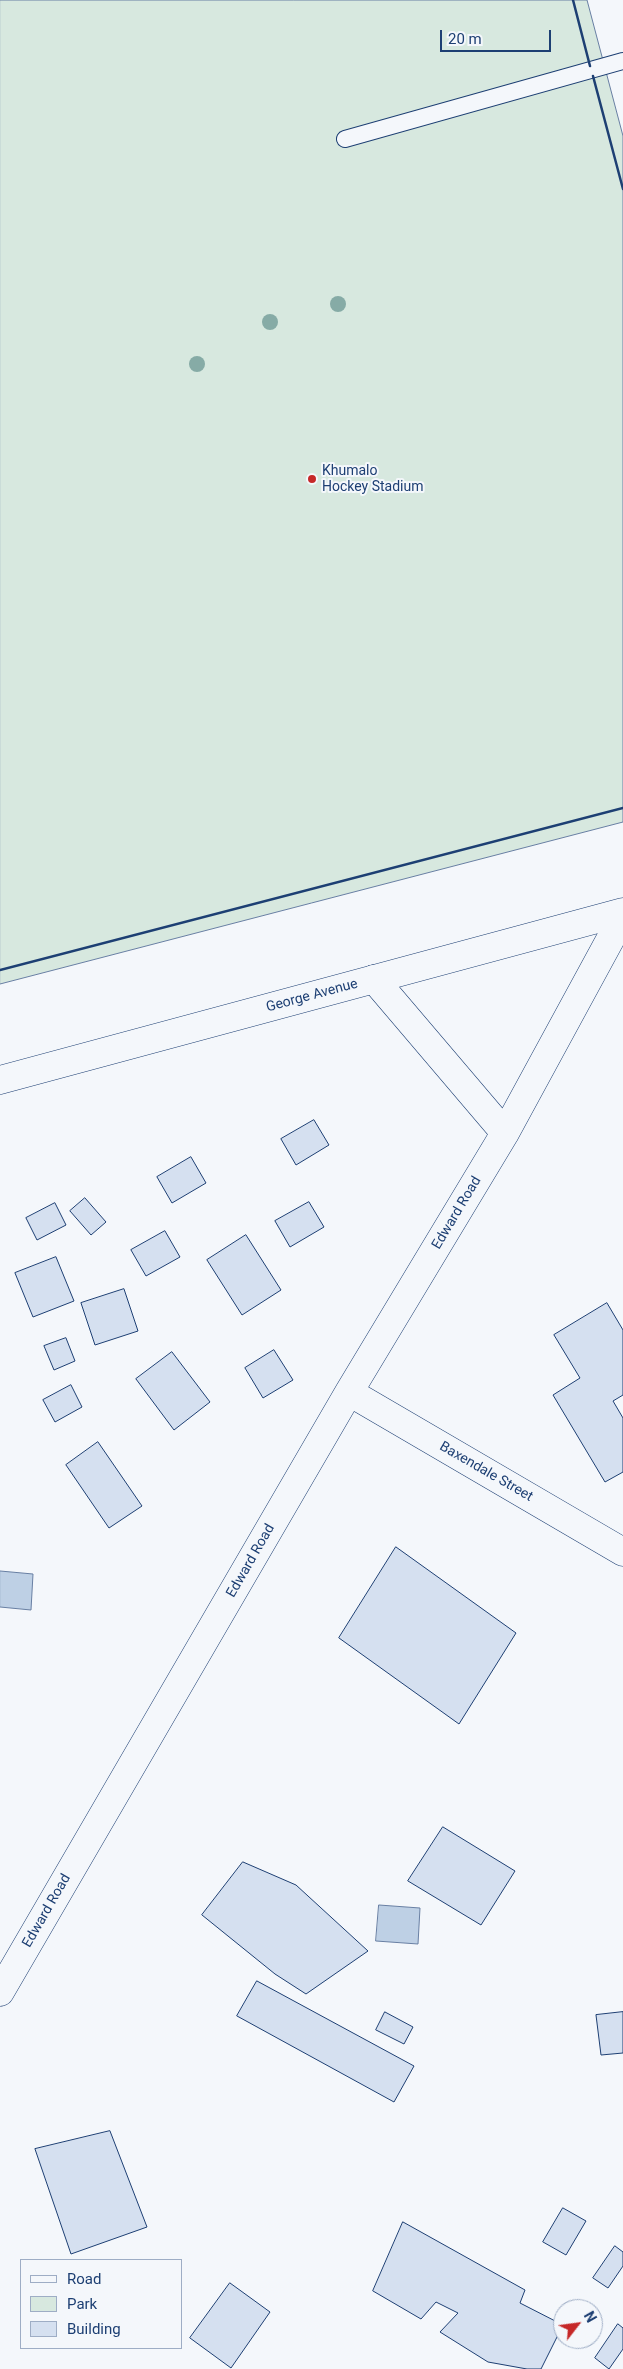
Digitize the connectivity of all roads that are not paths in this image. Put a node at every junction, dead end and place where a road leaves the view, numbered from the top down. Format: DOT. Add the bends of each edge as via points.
graph roads {
  1 [pos="623,61"];
  2 [pos="346,139"];
  3 [pos="623,912"];
  4 [pos="623,916"];
  5 [pos="374,979"];
  6 [pos="0,1080"];
  7 [pos="505,1133"];
  8 [pos="349,1392"];
  9 [pos="623,1552"];
  10 [pos="0,1992"];
  1 -- 2 [label="lane"];
  3 -- 5 [label="street, George Avenue"];
  4 -- 7 [label="street, Edward Road"];
  5 -- 6 [label="street, George Avenue"];
  5 -- 7 [label="street"];
  7 -- 8 [label="street, Edward Road"];
  8 -- 9 [label="street, Baxendale Street"];
  8 -- 10 [label="street, Edward Road"];
}
